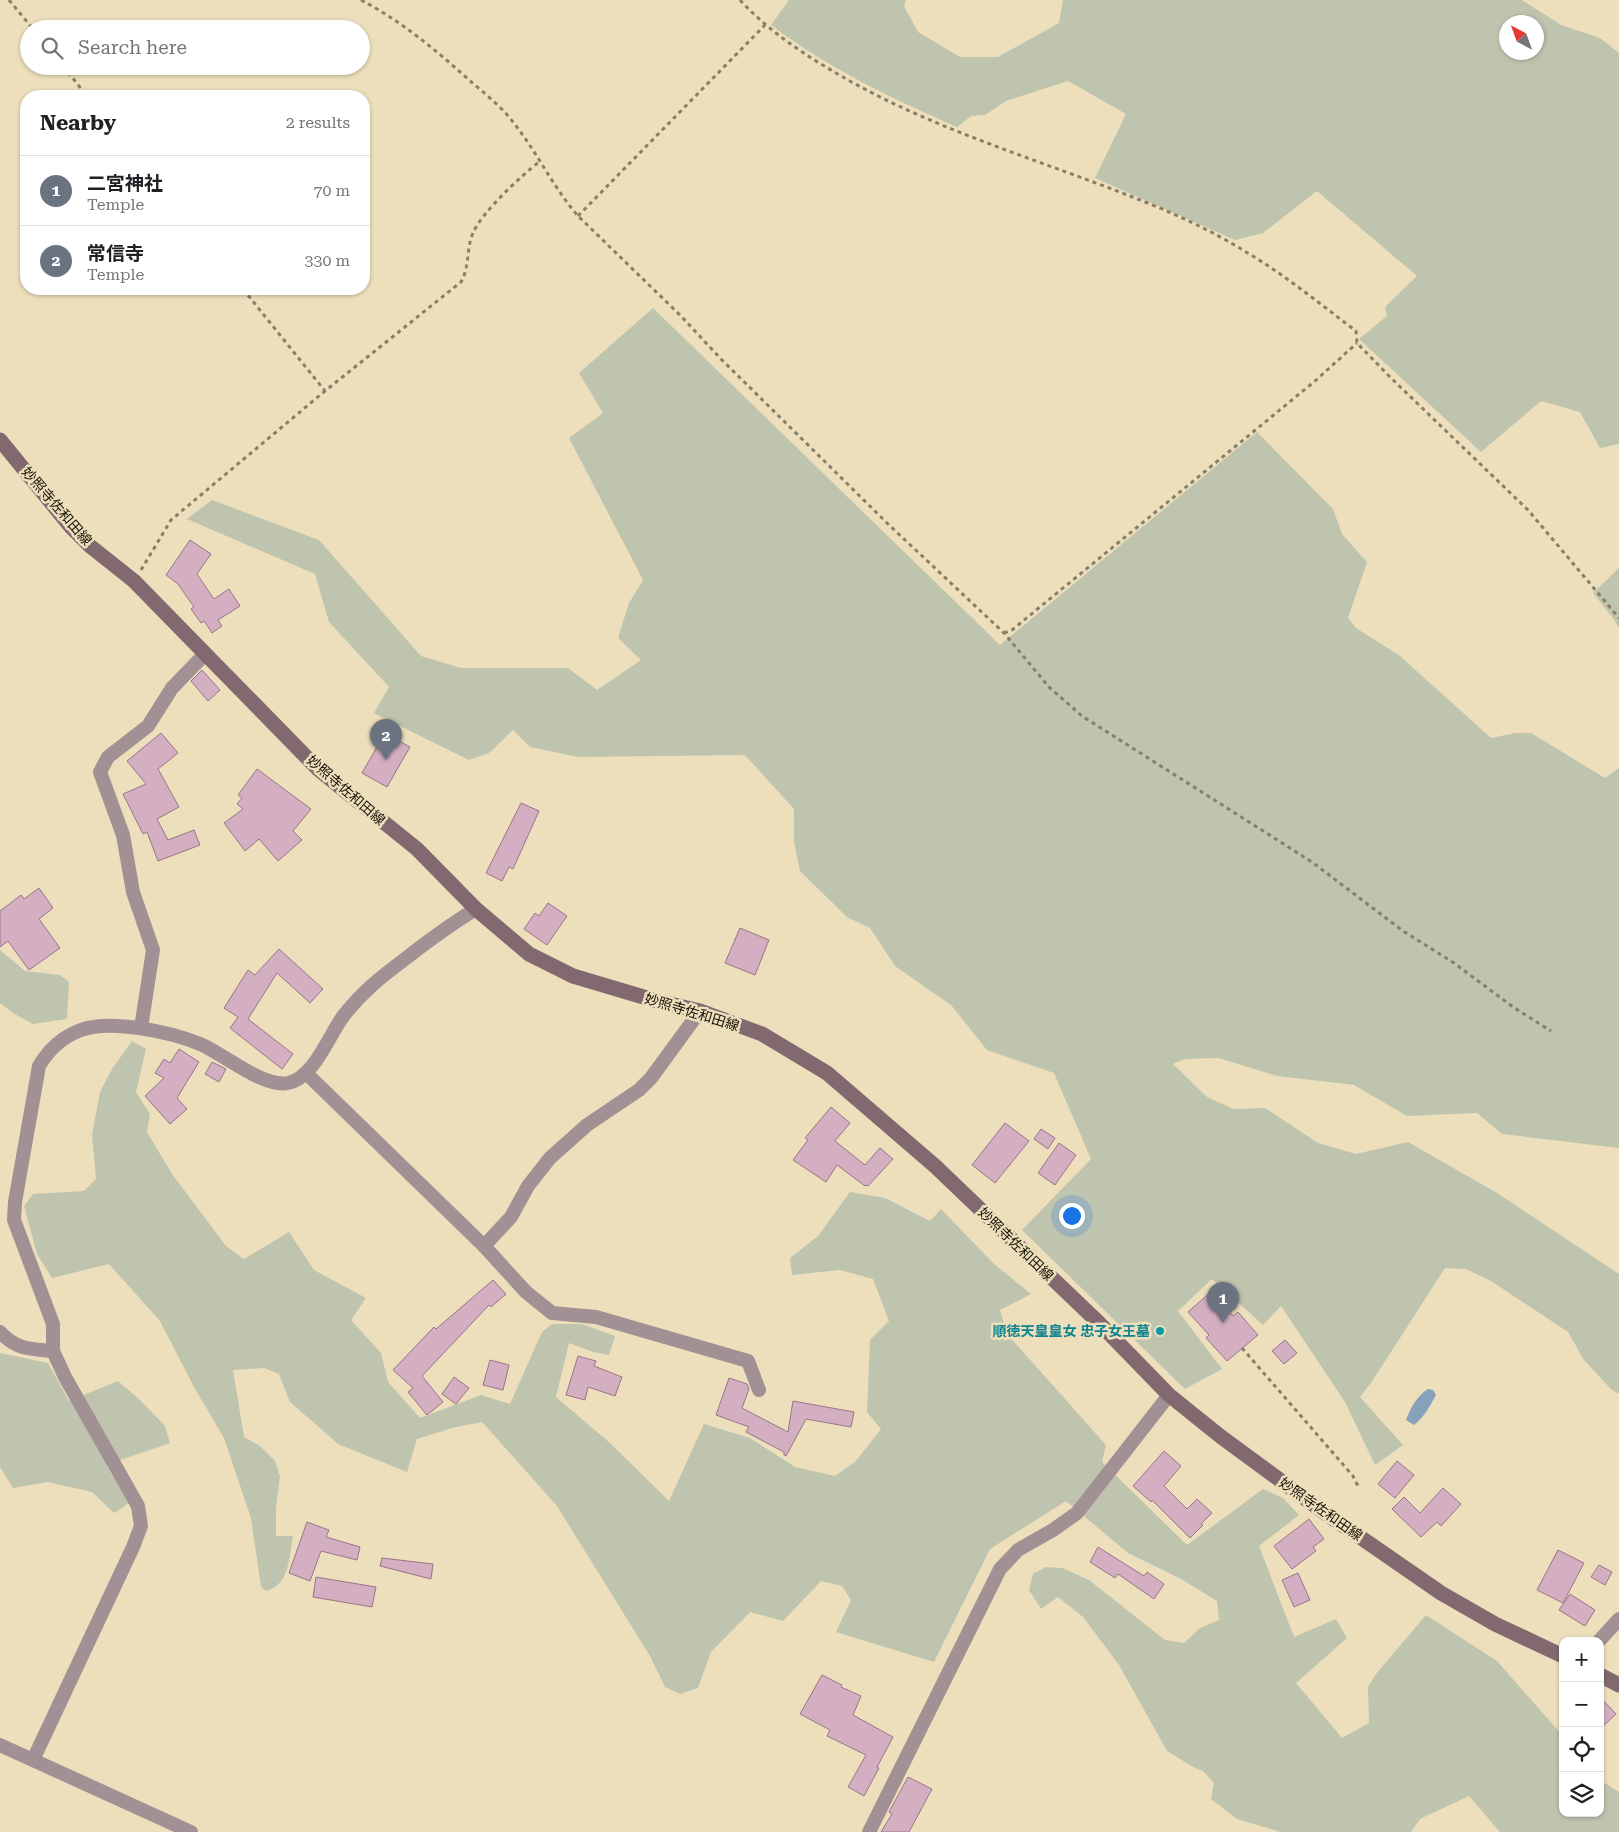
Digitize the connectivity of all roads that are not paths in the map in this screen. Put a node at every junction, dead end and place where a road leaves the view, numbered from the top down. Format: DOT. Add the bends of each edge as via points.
graph roads {
  1 [pos="0,440"];
  2 [pos="205,654"];
  3 [pos="476,909"];
  4 [pos="700,1011"];
  5 [pos="140,1028"];
  6 [pos="307,1074"];
  7 [pos="484,1246"];
  8 [pos="0,1332"];
  9 [pos="53,1351"];
  10 [pos="759,1390"];
  11 [pos="1169,1395"];
  12 [pos="1619,1619"];
  13 [pos="1603,1637"];
  14 [pos="1559,1654"];
  15 [pos="1604,1677"];
  16 [pos="1619,1685"];
  17 [pos="0,1745"];
  18 [pos="33,1760"];
  19 [pos="191,1832"];
  20 [pos="869,1832"];
  1 -- 2 [label="main road, 妙照寺佐和田線" via="71,527 134,581"];
  2 -- 3 [label="main road, 妙照寺佐和田線" via="320,770 417,849"];
  2 -- 5 [label="street" via="172,688 148,726 108,757 100,772 123,835 133,892 153,950"];
  3 -- 4 [label="main road, 妙照寺佐和田線" via="529,954 573,976"];
  3 -- 6 [label="street" via="443,929 367,989 343,1016"];
  4 -- 7 [label="street" via="639,1090 587,1125 550,1158 528,1186 511,1217"];
  4 -- 11 [label="main road, 妙照寺佐和田線" via="762,1034 827,1072 935,1166"];
  5 -- 6 [label="street" via="200,1044 269,1082 289,1083"];
  5 -- 9 [label="street" via="104,1026 82,1030 48,1051 39,1066 14,1220 53,1324"];
  6 -- 7 [label="street"];
  7 -- 10 [label="street" via="526,1292 552,1313 596,1318 748,1361"];
  8 -- 9 [label="street" via="22,1349"];
  9 -- 18 [label="street" via="138,1506 141,1526"];
  11 -- 14 [label="main road, 妙照寺佐和田線" via="1227,1442 1441,1593 1495,1624"];
  11 -- 20 [label="street" via="1077,1513 1018,1550 1000,1569"];
  12 -- 13 [label="street"];
  15 -- 16 [label="main road"];
  17 -- 18 [label="street"];
  18 -- 19 [label="street"];
}
